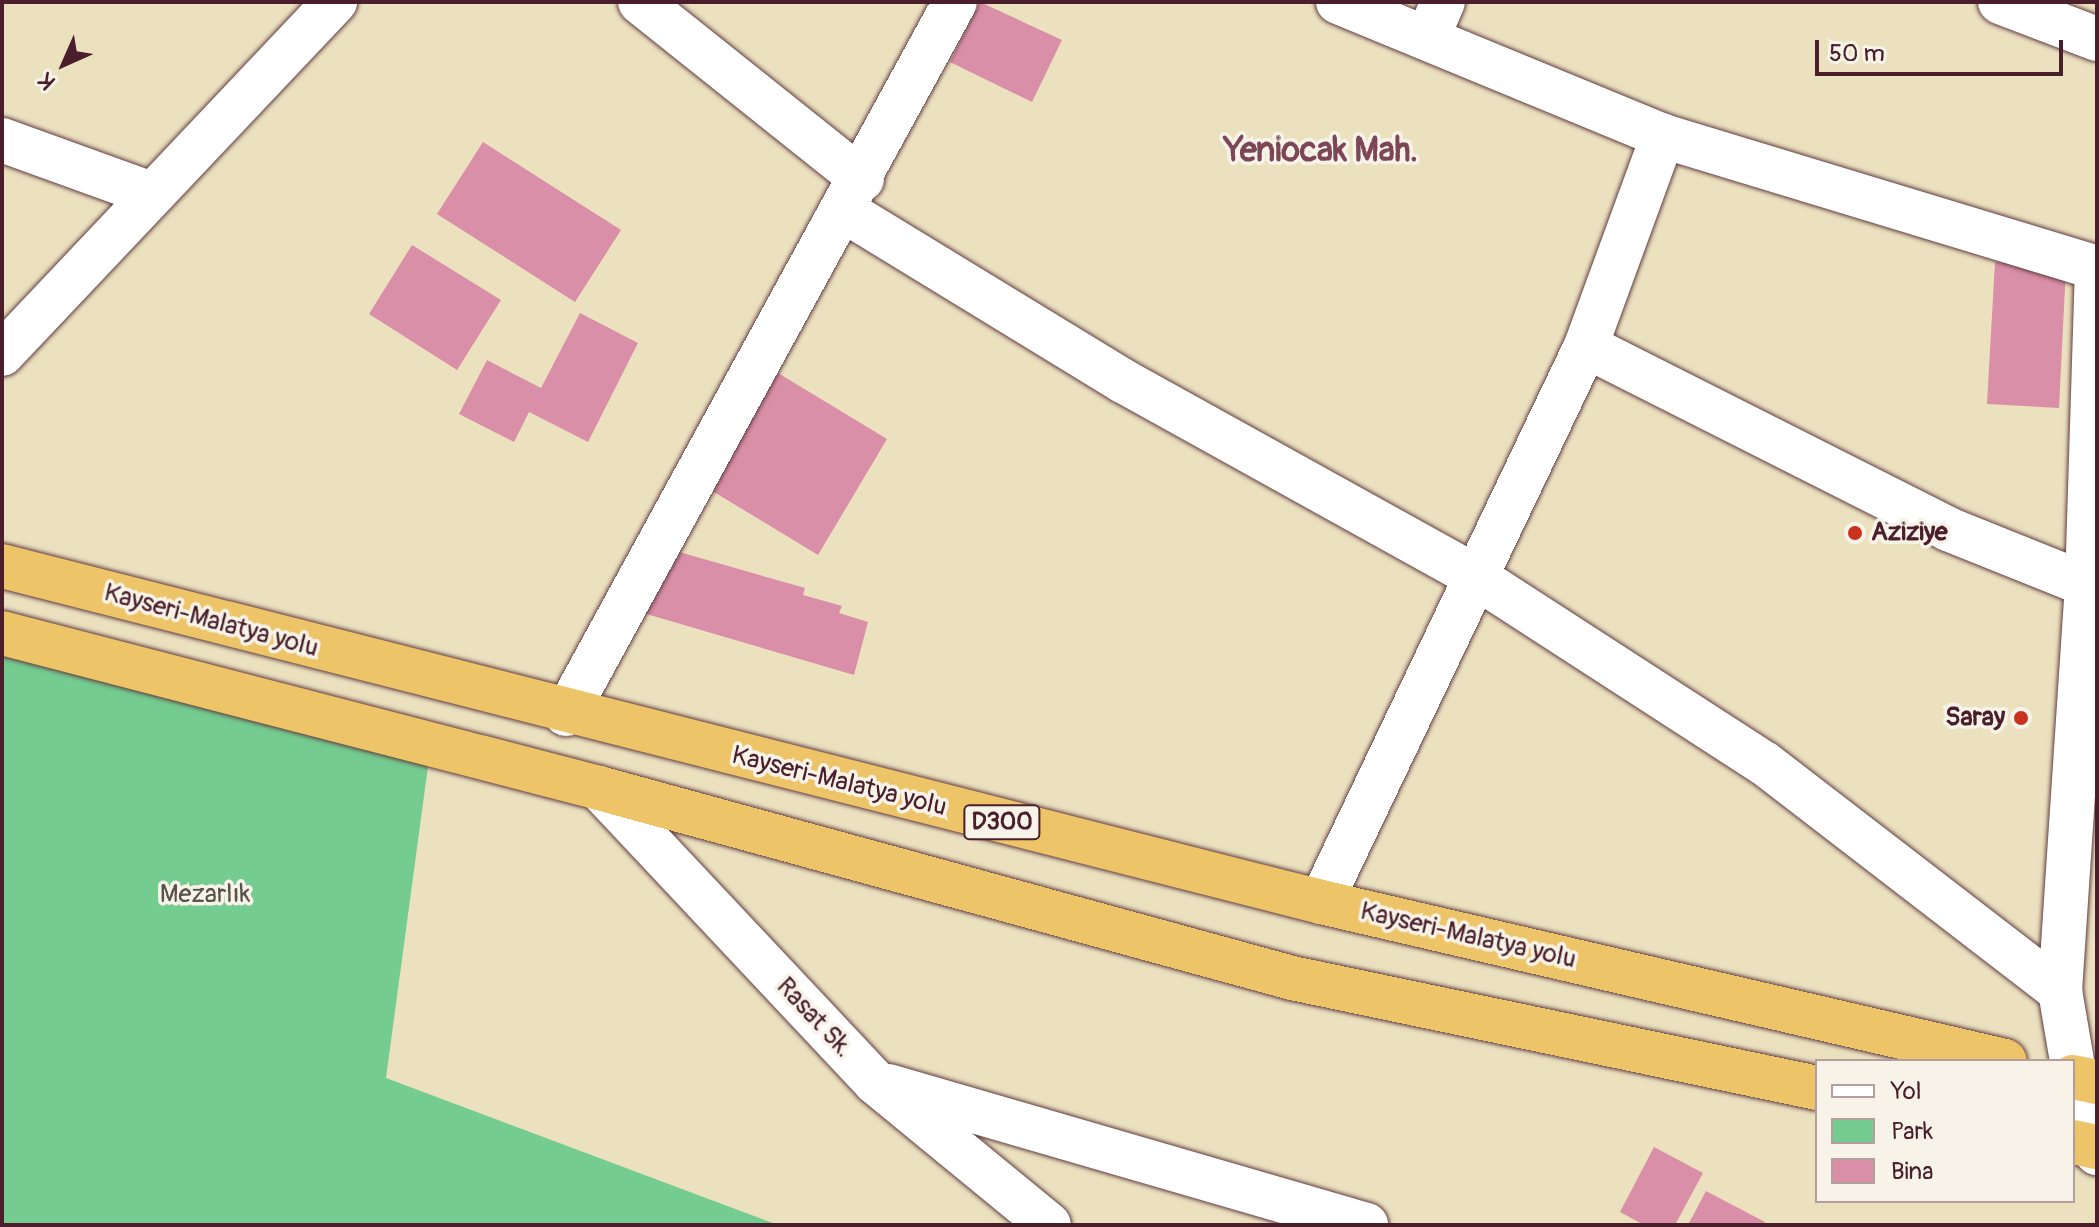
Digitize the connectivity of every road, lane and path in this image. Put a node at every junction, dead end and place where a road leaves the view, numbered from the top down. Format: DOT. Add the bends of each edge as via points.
graph roads {
  1 [pos="335,2"];
  2 [pos="640,2"];
  3 [pos="955,2"];
  4 [pos="1338,2"];
  5 [pos="2000,2"];
  6 [pos="1436,20"];
  7 [pos="2097,39"];
  8 [pos="1663,136"];
  9 [pos="2,140"];
  10 [pos="151,194"];
  11 [pos="852,194"];
  12 [pos="2097,270"];
  13 [pos="1586,346"];
  14 [pos="2,354"];
  15 [pos="2093,533"];
  16 [pos="2,566"];
  17 [pos="1476,577"];
  18 [pos="2087,585"];
  19 [pos="2,633"];
  20 [pos="566,714"];
  21 [pos="599,788"];
  22 [pos="1321,902"];
  23 [pos="2060,991"];
  24 [pos="1996,1059"];
  25 [pos="2075,1059"];
  26 [pos="2078,1073"];
  27 [pos="875,1082"];
  28 [pos="1815,1088"];
  29 [pos="2089,1147"];
  30 [pos="1049,1225"];
  31 [pos="1366,1225"];
  1 -- 10 [label="street"];
  2 -- 11 [label="street"];
  3 -- 11 [label="street"];
  4 -- 6 [label="street"];
  5 -- 7 [label="street"];
  6 -- 8 [label="street"];
  8 -- 12 [label="street"];
  8 -- 13 [label="street"];
  9 -- 10 [label="street"];
  10 -- 14 [label="street"];
  11 -- 17 [label="street" via="1123,381"];
  11 -- 20 [label="street"];
  12 -- 15 [label="street"];
  13 -- 17 [label="street"];
  13 -- 18 [label="street" via="1948,529"];
  15 -- 18 [label="street"];
  16 -- 20 [label="highway, Kayseri-Malatya yolu / D300"];
  17 -- 22 [label="street"];
  17 -- 23 [label="street" via="1764,763"];
  18 -- 23 [label="street"];
  19 -- 21 [label="highway"];
  20 -- 22 [label="highway, Kayseri-Malatya yolu / D300"];
  21 -- 27 [label="street, Rasat Sk."];
  21 -- 28 [label="highway" via="1292,978"];
  22 -- 24 [label="highway, Kayseri-Malatya yolu / D300"];
  23 -- 25 [label="street"];
  26 -- 29 [label="street"];
  27 -- 30 [label="street, Rasat Sk."];
  27 -- 31 [label="street"];
}
